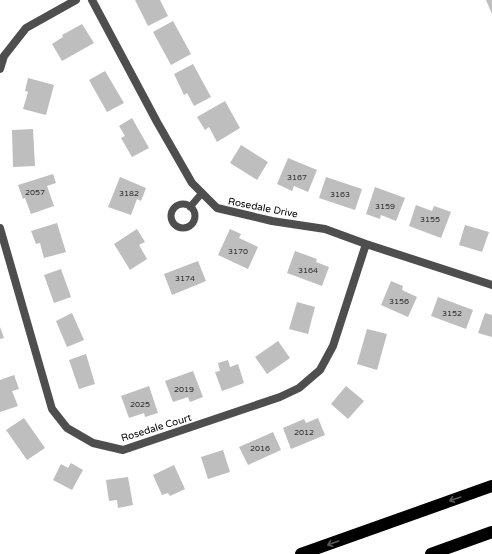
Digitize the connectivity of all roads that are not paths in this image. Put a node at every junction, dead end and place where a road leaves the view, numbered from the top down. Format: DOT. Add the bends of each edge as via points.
graph roads {
  1 [pos="76,0"];
  2 [pos="92,0"];
  3 [pos="0,68"];
  4 [pos="202,193"];
  5 [pos="190,207"];
  6 [pos="0,228"];
  7 [pos="366,244"];
  8 [pos="492,285"];
  9 [pos="492,486"];
  10 [pos="492,532"];
  11 [pos="301,554"];
  12 [pos="431,554"];
  1 -- 3 [label="street" via="26,28 4,56"];
  2 -- 4 [label="street, Rosedale Drive" via="157,122 192,183"];
  4 -- 5 [label="lane"];
  4 -- 7 [label="street, Rosedale Drive" via="217,208 325,229"];
  6 -- 7 [label="street, Rosedale Court" via="52,409 66,428 93,443 124,450 280,397 299,388 320,370 333,346"];
  7 -- 8 [label="street, Rosedale Drive"];
  9 -- 11 [label="highway, one-way"];
  10 -- 12 [label="highway"];
}
